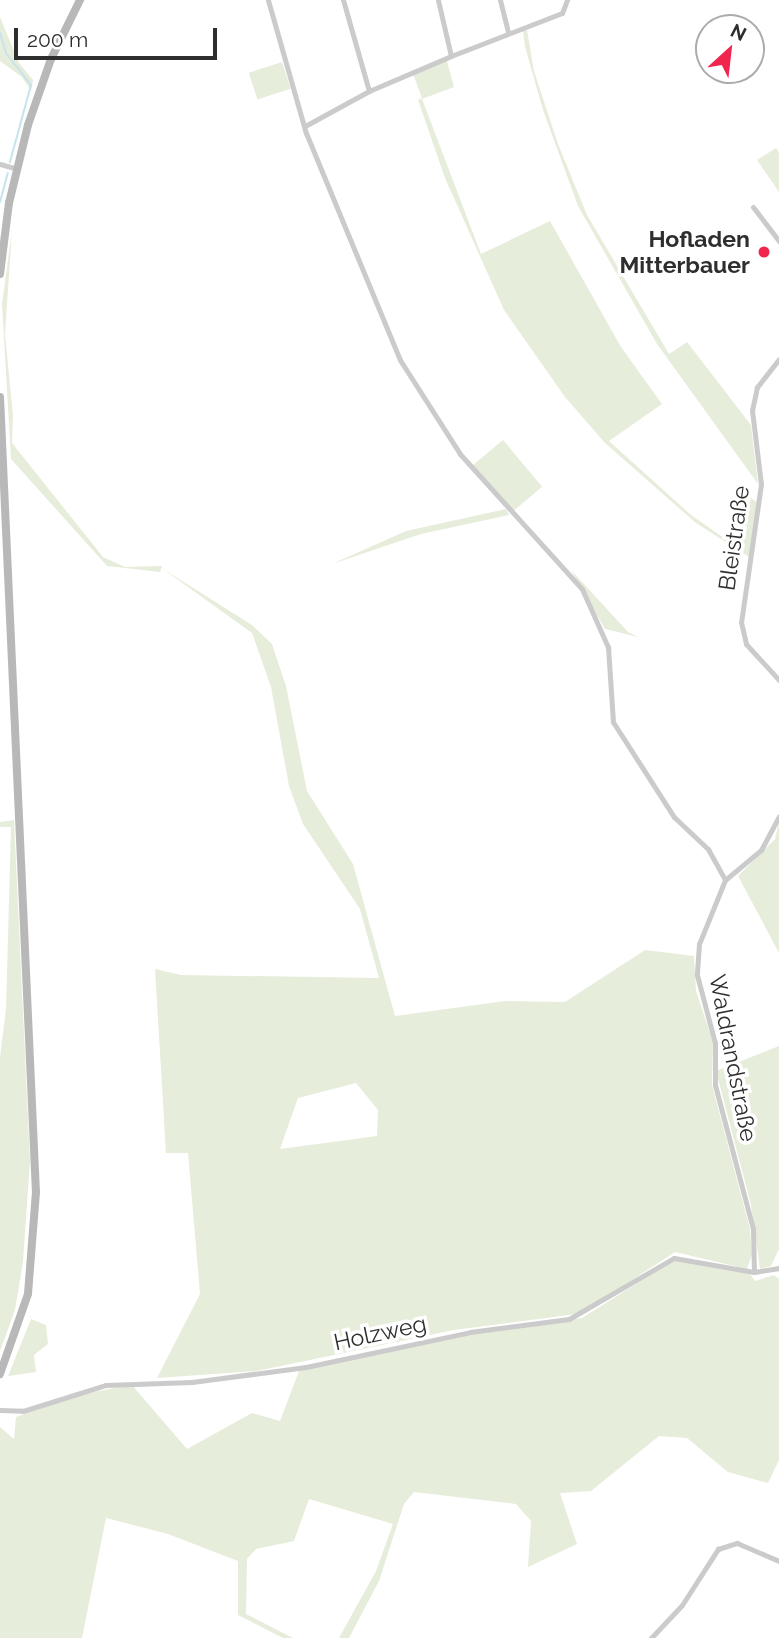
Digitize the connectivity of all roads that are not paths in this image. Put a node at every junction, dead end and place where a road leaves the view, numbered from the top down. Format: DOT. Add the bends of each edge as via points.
graph roads {
  1 [pos="80,0"];
  2 [pos="268,0"];
  3 [pos="343,0"];
  4 [pos="438,0"];
  5 [pos="500,0"];
  6 [pos="566,0"];
  7 [pos="508,33"];
  8 [pos="451,56"];
  9 [pos="369,91"];
  10 [pos="305,126"];
  11 [pos="0,164"];
  12 [pos="17,169"];
  13 [pos="753,207"];
  14 [pos="779,241"];
  15 [pos="0,274"];
  16 [pos="779,359"];
  17 [pos="0,397"];
  18 [pos="2,457"];
  19 [pos="779,680"];
  20 [pos="779,816"];
  21 [pos="725,880"];
  22 [pos="779,1268"];
  23 [pos="754,1272"];
  24 [pos="0,1374"];
  25 [pos="0,1410"];
  26 [pos="779,1561"];
  27 [pos="651,1638"];
  1 -- 12 [label="main road" via="47,72"];
  2 -- 10 [label="street"];
  3 -- 9 [label="street"];
  4 -- 8 [label="street"];
  5 -- 7 [label="street"];
  6 -- 7 [label="street" via="562,13"];
  7 -- 8 [label="street"];
  8 -- 9 [label="street"];
  9 -- 10 [label="street"];
  10 -- 21 [label="street" via="377,313 423,403 460,454 568,571 594,608 610,657 614,722 674,817 708,849"];
  11 -- 12 [label="street"];
  12 -- 15 [label="main road"];
  13 -- 14 [label="street"];
  16 -- 19 [label="street, Bleistraße" via="757,387 752,410 761,467 759,513 741,622 746,644"];
  17 -- 18 [label="main road"];
  18 -- 24 [label="main road" via="36,1230 28,1294"];
  20 -- 21 [label="street" via="761,850"];
  21 -- 23 [label="street, Waldrandstraße" via="699,944 698,982 713,1035 715,1085 753,1228"];
  22 -- 23 [label="street, Holzweg"];
  23 -- 25 [label="street, Holzweg" via="674,1258 569,1319 470,1332 306,1367 192,1382 107,1385 23,1411"];
  26 -- 27 [label="street" via="744,1544 718,1549 682,1605"];
}
